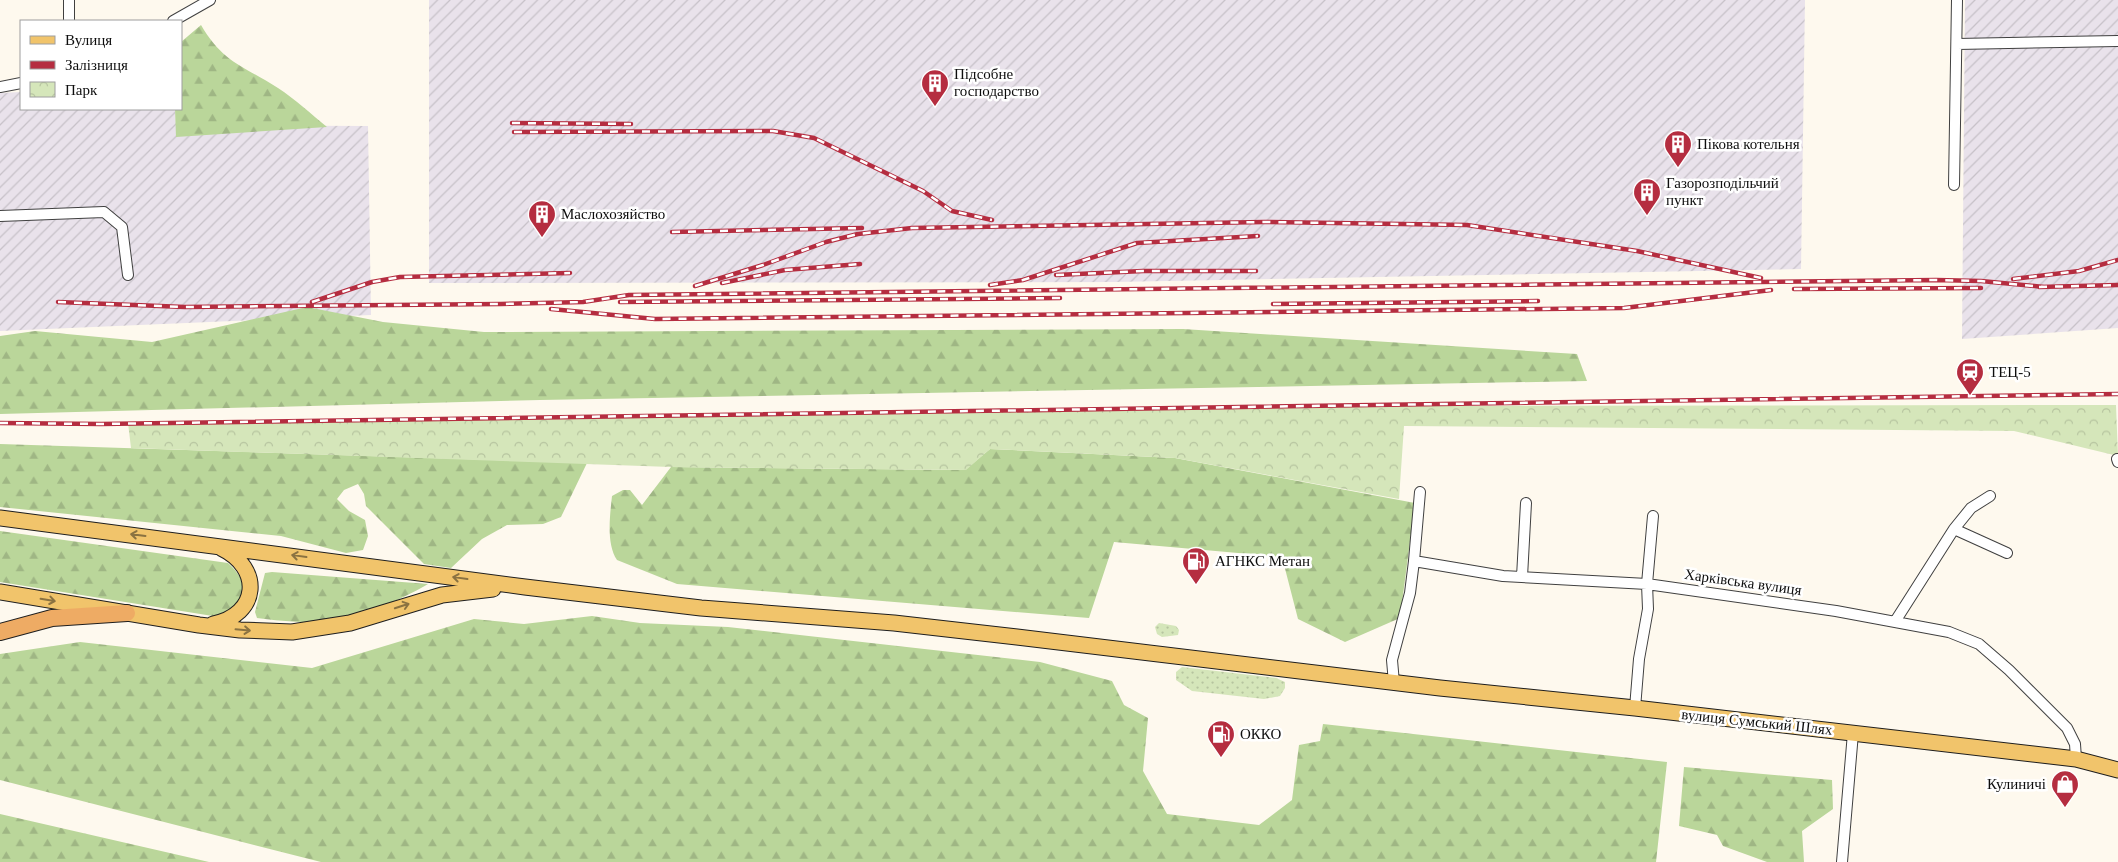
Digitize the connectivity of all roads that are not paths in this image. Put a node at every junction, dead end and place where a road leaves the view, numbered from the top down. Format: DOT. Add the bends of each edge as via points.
graph roads {
  1 [pos="69,0"];
  2 [pos="210,0"];
  3 [pos="1957,0"];
  4 [pos="69,20"];
  5 [pos="175,20"];
  6 [pos="2118,41"];
  7 [pos="1957,44"];
  8 [pos="20,83"];
  9 [pos="0,86"];
  10 [pos="1954,185"];
  11 [pos="0,216"];
  12 [pos="128,275"];
  13 [pos="1420,492"];
  14 [pos="1990,496"];
  15 [pos="1526,504"];
  16 [pos="1653,516"];
  17 [pos="0,518"];
  18 [pos="1954,529"];
  19 [pos="205,544"];
  20 [pos="2008,554"];
  21 [pos="1414,561"];
  22 [pos="1522,577"];
  23 [pos="1647,584"];
  24 [pos="525,587"];
  25 [pos="0,592"];
  26 [pos="127,613"];
  27 [pos="1896,620"];
  28 [pos="199,625"];
  29 [pos="0,632"];
  30 [pos="1394,683"];
  31 [pos="1635,708"];
  32 [pos="1853,733"];
  33 [pos="2076,759"];
  34 [pos="2118,770"];
  35 [pos="1842,862"];
  1 -- 4 [label="street"];
  2 -- 5 [label="street"];
  3 -- 7 [label="street"];
  6 -- 7 [label="street"];
  7 -- 10 [label="street"];
  8 -- 9 [label="street"];
  11 -- 12 [label="street" via="104,212 122,227"];
  13 -- 21 [label="street"];
  14 -- 18 [label="street" via="1971,508"];
  15 -- 22 [label="street"];
  16 -- 23 [label="street"];
  19 -- 17 [label="main road, one-way"];
  18 -- 20 [label="street"];
  18 -- 27 [label="street"];
  24 -- 19 [label="main road, one-way"];
  19 -- 28 [label="main road" via="222,548 237,557 248,571 250,588 245,606 238,614 222,622"];
  21 -- 22 [label="street, Харківська вулиця"];
  21 -- 30 [label="street" via="1410,593 1392,660"];
  22 -- 23 [label="street, Харківська вулиця"];
  23 -- 27 [label="street, Харківська вулиця"];
  23 -- 31 [label="street" via="1648,608"];
  28 -- 24 [label="main road, one-way" via="268,632 307,631 350,623 442,595"];
  24 -- 30 [label="main road, вулиця Сумський Шлях" via="701,608 1017,637"];
  25 -- 26 [label="main road, one-way"];
  26 -- 28 [label="main road"];
  26 -- 29 [label="highway" via="52,618"];
  27 -- 33 [label="street, Харківська вулиця" via="1949,632 1979,644 2067,728 2075,744"];
  30 -- 31 [label="main road, вулиця Сумський Шлях"];
  31 -- 32 [label="main road, вулиця Сумський Шлях"];
  32 -- 33 [label="main road, вулиця Сумський Шлях"];
  32 -- 35 [label="street"];
  33 -- 34 [label="main road, вулиця Сумський Шлях"];
}
